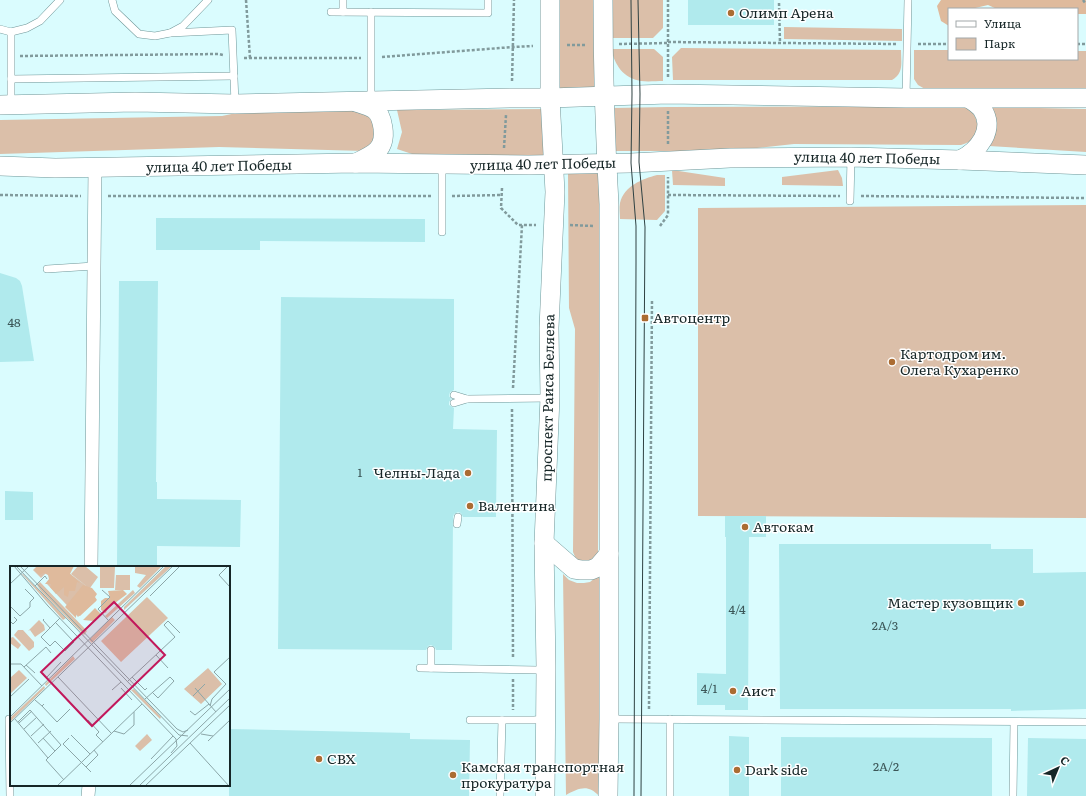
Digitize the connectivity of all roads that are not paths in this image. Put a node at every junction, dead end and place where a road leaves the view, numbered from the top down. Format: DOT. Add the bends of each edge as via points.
graph roads {
  1 [pos="60,0"];
  2 [pos="112,0"];
  3 [pos="208,0"];
  4 [pos="344,0"];
  5 [pos="488,0"];
  6 [pos="550,0"];
  7 [pos="603,0"];
  8 [pos="908,0"];
  9 [pos="332,12"];
  10 [pos="344,12"];
  11 [pos="371,12"];
  12 [pos="0,29"];
  13 [pos="11,32"];
  14 [pos="170,33"];
  15 [pos="234,76"];
  16 [pos="11,80"];
  17 [pos="604,96"];
  18 [pos="550,98"];
  19 [pos="906,98"];
  20 [pos="1086,98"];
  21 [pos="970,99"];
  22 [pos="362,101"];
  23 [pos="235,104"];
  24 [pos="5,105"];
  25 [pos="851,157"];
  26 [pos="960,160"];
  27 [pos="356,163"];
  28 [pos="607,163"];
  29 [pos="442,164"];
  30 [pos="554,164"];
  31 [pos="1086,165"];
  32 [pos="0,166"];
  33 [pos="95,167"];
  34 [pos="850,198"];
  35 [pos="442,232"];
  36 [pos="94,266"];
  37 [pos="47,269"];
  38 [pos="454,395"];
  39 [pos="550,397"];
  40 [pos="467,399"];
  41 [pos="454,403"];
  42 [pos="544,543"];
  43 [pos="609,554"];
  44 [pos="91,566"];
  45 [pos="431,650"];
  46 [pos="420,668"];
  47 [pos="431,668"];
  48 [pos="546,668"];
  49 [pos="9,719"];
  50 [pos="546,719"];
  51 [pos="609,719"];
  52 [pos="670,719"];
  53 [pos="470,720"];
  54 [pos="502,720"];
  55 [pos="1014,722"];
  56 [pos="1086,722"];
  57 [pos="10,796"];
  58 [pos="500,796"];
  59 [pos="545,796"];
  60 [pos="608,796"];
  61 [pos="670,796"];
  62 [pos="1012,796"];
  1 -- 13 [label="lane" via="40,21"];
  2 -- 14 [label="lane" via="115,11 139,34 155,36"];
  3 -- 14 [label="lane" via="183,26"];
  4 -- 10 [label="lane"];
  5 -- 11 [label="lane" via="488,13"];
  6 -- 18 [label="street, проспект Раиса Беляева"];
  7 -- 17 [label="street"];
  8 -- 19 [label="lane" via="905,15"];
  9 -- 10 [label="lane"];
  10 -- 11 [label="lane"];
  11 -- 22 [label="lane" via="371,58"];
  12 -- 13 [label="lane"];
  13 -- 16 [label="lane"];
  14 -- 15 [label="lane" via="232,30"];
  15 -- 16 [label="lane"];
  15 -- 23 [label="lane"];
  16 -- 24 [label="lane"];
  17 -- 18 [label="street"];
  17 -- 19 [label="street" via="668,94"];
  17 -- 28 [label="street"];
  18 -- 22 [label="street"];
  18 -- 30 [label="street, проспект Раиса Беляева"];
  19 -- 21 [label="street"];
  20 -- 21 [label="street"];
  21 -- 26 [label="street" via="982,108 988,128 977,147"];
  22 -- 23 [label="street"];
  22 -- 27 [label="street" via="374,109 382,119 384,134 382,145 374,154"];
  23 -- 24 [label="street" via="134,102"];
  25 -- 26 [label="street, улица 40 лет Победы"];
  25 -- 28 [label="street, улица 40 лет Победы"];
  25 -- 34 [label="lane"];
  26 -- 31 [label="street, улица 40 лет Победы"];
  27 -- 29 [label="street, улица 40 лет Победы"];
  27 -- 33 [label="street, улица 40 лет Победы"];
  28 -- 30 [label="street, улица 40 лет Победы"];
  28 -- 43 [label="street" via="610,226"];
  29 -- 30 [label="street, улица 40 лет Победы"];
  29 -- 35 [label="lane"];
  30 -- 39 [label="street, проспект Раиса Беляева"];
  32 -- 33 [label="street, улица 40 лет Победы"];
  33 -- 36 [label="street"];
  36 -- 37 [label="lane"];
  36 -- 44 [label="street"];
  38 -- 40 [label="lane"];
  39 -- 40 [label="lane"];
  39 -- 42 [label="street, проспект Раиса Беляева"];
  40 -- 41 [label="lane"];
  42 -- 43 [label="street" via="574,569 591,570 598,567"];
  42 -- 48 [label="street, проспект Раиса Беляева"];
  43 -- 51 [label="street"];
  45 -- 47 [label="lane"];
  46 -- 47 [label="lane"];
  47 -- 48 [label="lane"];
  48 -- 50 [label="street, проспект Раиса Беляева"];
  49 -- 57 [label="lane"];
  50 -- 54 [label="lane"];
  50 -- 59 [label="street, проспект Раиса Беляева"];
  51 -- 52 [label="lane"];
  51 -- 60 [label="street"];
  52 -- 55 [label="lane"];
  52 -- 61 [label="lane"];
  53 -- 54 [label="lane"];
  54 -- 58 [label="lane"];
  55 -- 56 [label="lane"];
  55 -- 62 [label="lane"];
}
